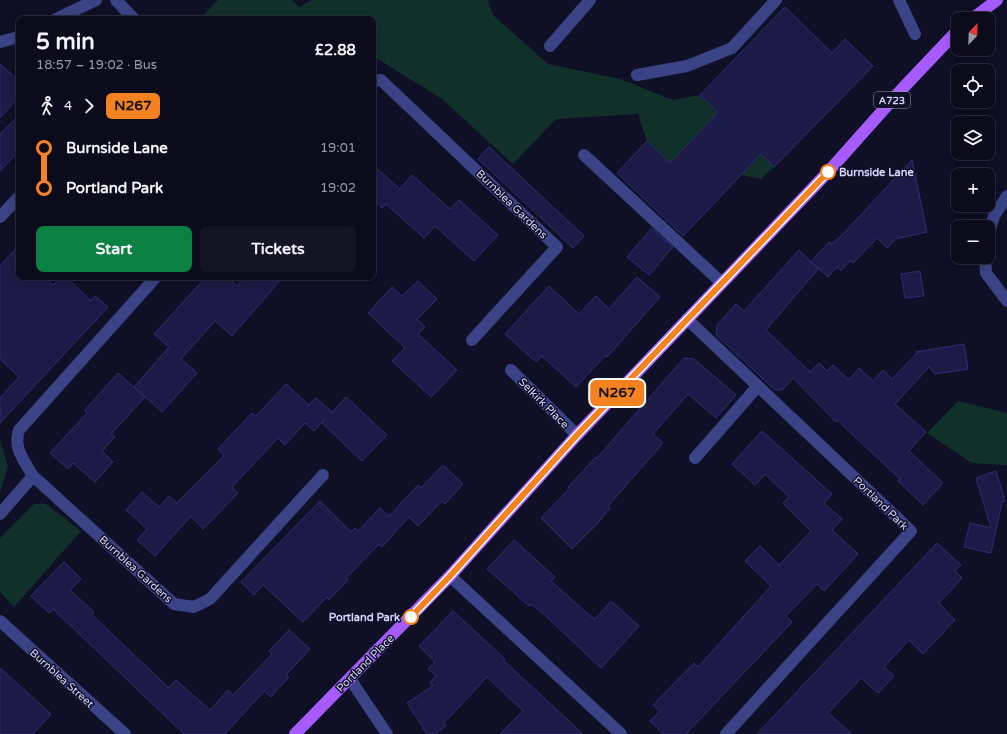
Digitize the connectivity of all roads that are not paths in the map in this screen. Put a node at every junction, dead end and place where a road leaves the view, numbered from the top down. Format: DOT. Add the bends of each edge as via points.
graph roads {
  1 [pos="96,0"];
  2 [pos="116,0"];
  3 [pos="590,0"];
  4 [pos="776,0"];
  5 [pos="899,0"];
  6 [pos="997,0"];
  7 [pos="981,12"];
  8 [pos="62,16"];
  9 [pos="131,16"];
  10 [pos="915,34"];
  11 [pos="16,38"];
  12 [pos="951,38"];
  13 [pos="0,42"];
  14 [pos="550,46"];
  15 [pos="637,75"];
  16 [pos="376,81"];
  17 [pos="584,155"];
  18 [pos="1007,196"];
  19 [pos="16,200"];
  20 [pos="0,217"];
  21 [pos="993,220"];
  22 [pos="985,264"];
  23 [pos="153,280"];
  24 [pos="722,283"];
  25 [pos="1007,301"];
  26 [pos="687,318"];
  27 [pos="472,340"];
  28 [pos="511,370"];
  29 [pos="758,386"];
  30 [pos="577,435"];
  31 [pos="695,458"];
  32 [pos="323,475"];
  33 [pos="33,476"];
  34 [pos="0,514"];
  35 [pos="450,576"];
  36 [pos="2,627"];
  37 [pos="350,679"];
  38 [pos="125,734"];
  39 [pos="295,734"];
  40 [pos="387,734"];
  41 [pos="621,734"];
  42 [pos="726,734"];
  1 -- 8 [label="street"];
  2 -- 9 [label="street"];
  3 -- 14 [label="street"];
  4 -- 15 [label="street" via="732,48 688,66"];
  5 -- 10 [label="street"];
  6 -- 7 [label="main road"];
  11 -- 13 [label="street"];
  12 -- 24 [label="main road, Portland Place / A723"];
  16 -- 27 [label="street, Burnblea Gardens" via="381,80 557,246"];
  17 -- 24 [label="street"];
  18 -- 21 [label="street"];
  19 -- 20 [label="street"];
  22 -- 25 [label="street" via="986,273"];
  23 -- 33 [label="street, Burnblea Gardens" via="19,430 16,440 18,451"];
  24 -- 26 [label="main road, Portland Place / A723"];
  26 -- 29 [label="street, Portland Park"];
  26 -- 30 [label="main road, Portland Place / A723"];
  28 -- 30 [label="street, Selkirk Place"];
  29 -- 31 [label="street"];
  29 -- 42 [label="street, Portland Park" via="911,531"];
  30 -- 35 [label="main road, Portland Place / A723"];
  32 -- 33 [label="street, Burnblea Gardens" via="210,599 194,607 174,604"];
  33 -- 34 [label="street"];
  35 -- 37 [label="main road, Portland Place / A723"];
  35 -- 41 [label="street"];
  36 -- 38 [label="street, Burnblea Street"];
  37 -- 39 [label="main road, Portland Place / A723"];
  37 -- 40 [label="street"];
}
